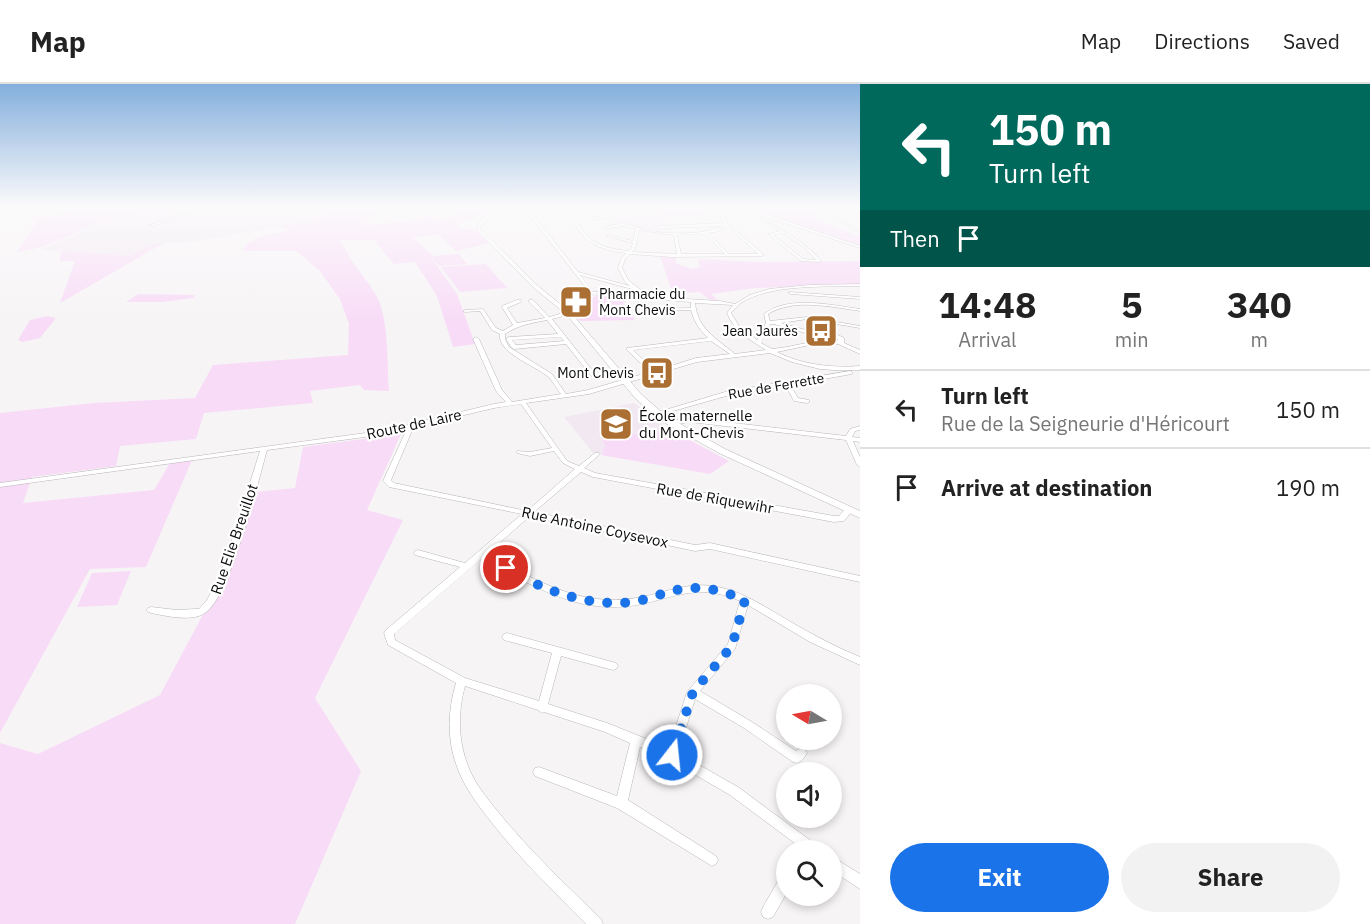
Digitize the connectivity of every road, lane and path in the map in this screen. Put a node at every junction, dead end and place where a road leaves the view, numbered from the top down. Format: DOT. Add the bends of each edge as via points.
graph roads {
  1 [pos="495,246"];
  2 [pos="555,246"];
  3 [pos="601,246"];
  4 [pos="633,246"];
  5 [pos="678,246"];
  6 [pos="720,246"];
  7 [pos="752,246"];
  8 [pos="785,246"];
  9 [pos="801,246"];
  10 [pos="628,253"];
  11 [pos="679,254"];
  12 [pos="728,254"];
  13 [pos="576,273"];
  14 [pos="860,285"];
  15 [pos="638,289"];
  16 [pos="765,292"];
  17 [pos="592,293"];
  18 [pos="860,298"];
  19 [pos="519,301"];
  20 [pos="531,301"];
  21 [pos="734,304"];
  22 [pos="693,305"];
  23 [pos="648,310"];
  24 [pos="860,310"];
  25 [pos="465,311"];
  26 [pos="569,314"];
  27 [pos="549,319"];
  28 [pos="771,323"];
  29 [pos="859,325"];
  30 [pos="516,326"];
  31 [pos="503,333"];
  32 [pos="561,335"];
  33 [pos="819,335"];
  34 [pos="836,335"];
  35 [pos="476,339"];
  36 [pos="712,339"];
  37 [pos="824,341"];
  38 [pos="567,342"];
  39 [pos="758,343"];
  40 [pos="840,343"];
  41 [pos="770,351"];
  42 [pos="860,352"];
  43 [pos="733,354"];
  44 [pos="860,368"];
  45 [pos="652,371"];
  46 [pos="594,376"];
  47 [pos="625,380"];
  48 [pos="784,384"];
  49 [pos="565,396"];
  50 [pos="522,401"];
  51 [pos="807,401"];
  52 [pos="510,403"];
  53 [pos="657,414"];
  54 [pos="670,423"];
  55 [pos="407,428"];
  56 [pos="860,428"];
  57 [pos="848,438"];
  58 [pos="860,440"];
  59 [pos="264,449"];
  60 [pos="556,449"];
  61 [pos="519,452"];
  62 [pos="597,454"];
  63 [pos="860,465"];
  64 [pos="579,470"];
  65 [pos="0,485"];
  66 [pos="849,510"];
  67 [pos="530,512"];
  68 [pos="860,515"];
  69 [pos="418,553"];
  70 [pos="481,554"];
  71 [pos="467,566"];
  72 [pos="860,579"];
  73 [pos="745,600"];
  74 [pos="152,610"];
  75 [pos="507,637"];
  76 [pos="557,651"];
  77 [pos="860,661"];
  78 [pos="613,666"];
  79 [pos="462,681"];
  80 [pos="693,692"];
  81 [pos="543,708"];
  82 [pos="636,740"];
  83 [pos="801,753"];
  84 [pos="672,755"];
  85 [pos="539,772"];
  86 [pos="621,803"];
  87 [pos="797,840"];
  88 [pos="712,860"];
  89 [pos="842,870"];
  90 [pos="860,882"];
  91 [pos="776,898"];
  92 [pos="768,912"];
  93 [pos="596,924"];
  1 -- 26 [label="street"];
  2 -- 13 [label="street"];
  3 -- 10 [label="street"];
  4 -- 10 [label="street"];
  5 -- 11 [label="street"];
  6 -- 12 [label="street"];
  7 -- 12 [label="street" via="762,255"];
  8 -- 9 [label="street" via="802,260 819,261"];
  10 -- 11 [label="street"];
  10 -- 15 [label="street" via="620,268"];
  11 -- 12 [label="street"];
  13 -- 15 [label="street"];
  13 -- 17 [label="street"];
  14 -- 16 [label="street"];
  15 -- 17 [label="street"];
  15 -- 22 [label="street"];
  16 -- 18 [label="street"];
  16 -- 21 [label="street"];
  17 -- 26 [label="street"];
  19 -- 30 [label="street" via="504,307"];
  20 -- 27 [label="street"];
  21 -- 22 [label="street"];
  21 -- 39 [label="street" via="729,313 732,320"];
  22 -- 23 [label="street"];
  22 -- 36 [label="street" via="695,321"];
  24 -- 28 [label="street" via="811,305 778,307 766,314"];
  25 -- 31 [label="street" via="481,310 494,329"];
  26 -- 27 [label="street"];
  26 -- 47 [label="street"];
  27 -- 30 [label="street"];
  27 -- 32 [label="street"];
  28 -- 29 [label="street" via="805,318"];
  28 -- 33 [label="street"];
  28 -- 39 [label="street"];
  29 -- 34 [label="street"];
  30 -- 31 [label="street"];
  31 -- 49 [label="street" via="507,348 550,375"];
  32 -- 38 [label="street"];
  32 -- 38 [label="street" via="509,339 514,346"];
  33 -- 34 [label="street"];
  33 -- 37 [label="street"];
  34 -- 40 [label="street" via="843,340"];
  35 -- 52 [label="street" via="499,391"];
  36 -- 43 [label="street"];
  36 -- 45 [label="street" via="629,349"];
  37 -- 40 [label="street, Route de Laire"];
  37 -- 41 [label="street, Route de Laire"];
  38 -- 46 [label="street"];
  39 -- 41 [label="street"];
  40 -- 42 [label="street, Route de Laire"];
  41 -- 43 [label="street, Route de Laire"];
  41 -- 44 [label="street" via="808,365"];
  43 -- 45 [label="street, Route de Laire"];
  44 -- 48 [label="street, Rue de Ferrette"];
  45 -- 47 [label="street, Route de Laire"];
  47 -- 49 [label="street, Route de Laire"];
  47 -- 53 [label="street"];
  48 -- 51 [label="street" via="796,400"];
  48 -- 53 [label="street, Rue de Ferrette" via="725,394"];
  49 -- 50 [label="street, Route de Laire"];
  50 -- 52 [label="street, Route de Laire"];
  50 -- 60 [label="street, Rue de Riquewihr"];
  52 -- 55 [label="street, Route de Laire"];
  53 -- 54 [label="street"];
  54 -- 57 [label="street" via="690,420"];
  54 -- 66 [label="street" via="722,452"];
  55 -- 59 [label="street, Route de Laire"];
  55 -- 67 [label="street, Rue Antoine Coysevox" via="387,481 392,485"];
  56 -- 57 [label="street" via="852,430"];
  57 -- 58 [label="street"];
  57 -- 63 [label="street"];
  59 -- 65 [label="street, Route de Laire"];
  59 -- 74 [label="street, Rue Elie Breuillot" via="236,542 212,603 201,611"];
  60 -- 61 [label="street"];
  60 -- 64 [label="street, Rue de Riquewihr" via="565,462"];
  62 -- 64 [label="street"];
  64 -- 66 [label="street, Rue de Riquewihr" via="834,519 844,517"];
  64 -- 67 [label="street"];
  66 -- 68 [label="street"];
  67 -- 70 [label="street"];
  67 -- 72 [label="street, Rue Antoine Coysevox"];
  69 -- 71 [label="street"];
  70 -- 71 [label="street"];
  70 -- 73 [label="street" via="564,596 603,604 635,602 698,587"];
  71 -- 79 [label="street" via="389,633 391,642"];
  73 -- 77 [label="street"];
  73 -- 80 [label="street" via="732,646"];
  75 -- 76 [label="street"];
  76 -- 78 [label="street"];
  76 -- 81 [label="street"];
  79 -- 81 [label="street"];
  79 -- 93 [label="street" via="455,700 455,739 463,768 487,807"];
  80 -- 83 [label="street" via="797,758"];
  80 -- 84 [label="street"];
  81 -- 82 [label="street"];
  82 -- 84 [label="street"];
  82 -- 86 [label="street"];
  84 -- 87 [label="street" via="734,791"];
  85 -- 86 [label="street"];
  86 -- 88 [label="street"];
  89 -- 90 [label="street"];
  91 -- 92 [label="street"];
}
